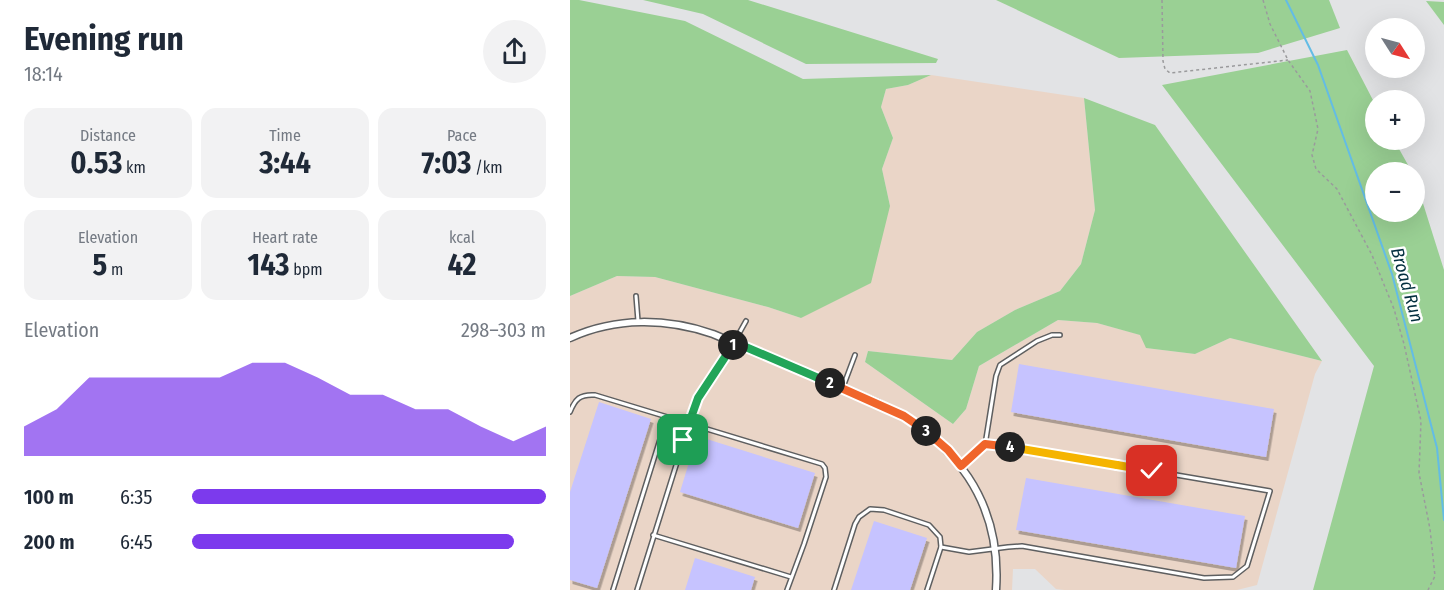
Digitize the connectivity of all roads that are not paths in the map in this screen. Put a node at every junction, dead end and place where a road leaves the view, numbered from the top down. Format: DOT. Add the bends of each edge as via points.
graph roads {
  1 [pos="636,296"];
  2 [pos="746,321"];
  3 [pos="638,322"];
  4 [pos="1060,335"];
  5 [pos="570,338"];
  6 [pos="734,342"];
  7 [pos="855,355"];
  8 [pos="842,388"];
  9 [pos="570,412"];
  10 [pos="667,417"];
  11 [pos="688,423"];
  12 [pos="985,444"];
  13 [pos="961,466"];
  14 [pos="653,535"];
  15 [pos="941,548"];
  16 [pos="995,549"];
  17 [pos="791,577"];
  18 [pos="613,590"];
  19 [pos="637,590"];
  20 [pos="787,590"];
  21 [pos="834,590"];
  22 [pos="927,590"];
  23 [pos="996,590"];
  1 -- 3 [label="lane"];
  2 -- 6 [label="lane"];
  3 -- 5 [label="street" via="601,327"];
  3 -- 6 [label="street" via="685,325"];
  4 -- 12 [label="lane" via="1037,341 1000,365"];
  6 -- 8 [label="street"];
  6 -- 11 [label="lane" via="698,398"];
  7 -- 8 [label="lane"];
  8 -- 13 [label="street" via="915,423"];
  9 -- 10 [label="lane" via="575,400 587,394"];
  10 -- 11 [label="lane"];
  10 -- 18 [label="lane"];
  11 -- 14 [label="lane"];
  11 -- 17 [label="lane" via="818,462 825,468 818,504"];
  12 -- 13 [label="lane"];
  12 -- 16 [label="lane" via="1270,491 1247,566 1233,577 1204,578 1022,546"];
  13 -- 16 [label="street" via="984,507"];
  14 -- 17 [label="lane"];
  14 -- 19 [label="lane"];
  15 -- 16 [label="lane" via="969,552"];
  15 -- 21 [label="lane" via="940,537 929,525 870,509 855,524"];
  15 -- 22 [label="lane"];
  16 -- 23 [label="street"];
  17 -- 20 [label="lane"];
}
